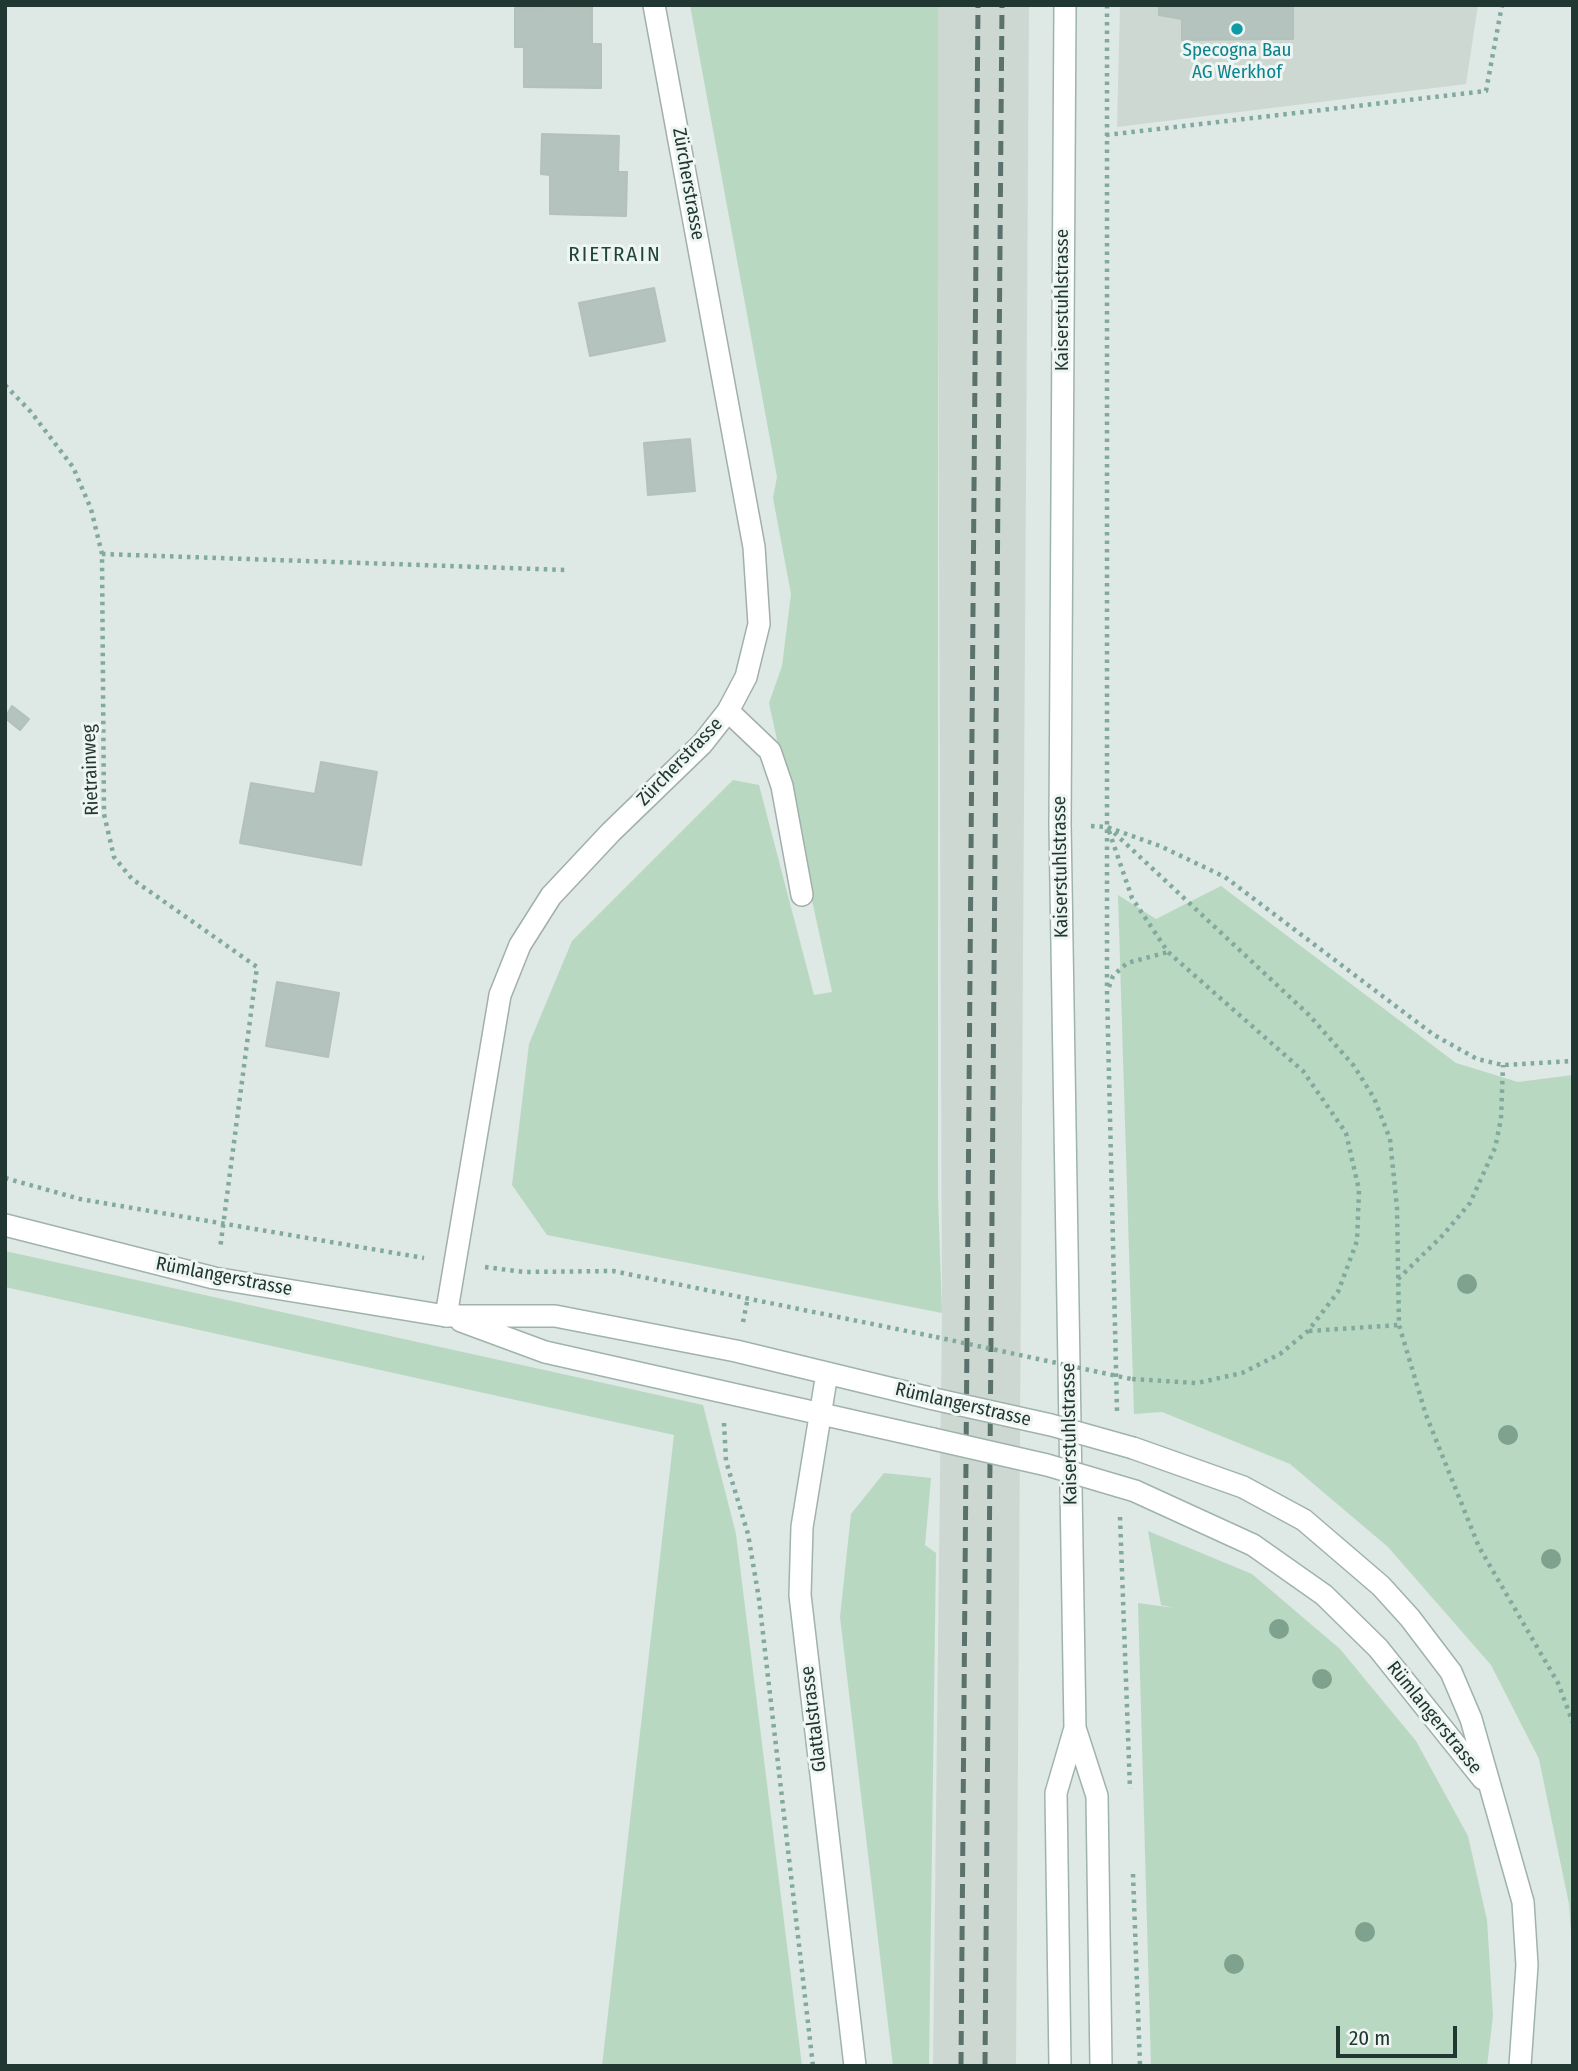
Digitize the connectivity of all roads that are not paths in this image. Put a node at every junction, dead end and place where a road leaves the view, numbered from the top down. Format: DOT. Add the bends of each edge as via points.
graph roads {
  1 [pos="654,5"];
  2 [pos="1065,5"];
  3 [pos="728,711"];
  4 [pos="802,895"];
  5 [pos="5,1224"];
  6 [pos="446,1315"];
  7 [pos="827,1373"];
  8 [pos="820,1415"];
  9 [pos="1075,1728"];
  10 [pos="1489,1786"];
  11 [pos="855,2066"];
  12 [pos="1060,2066"];
  13 [pos="1101,2066"];
  14 [pos="1520,2066"];
  1 -- 3 [label="street, Zürcherstrasse" via="754,547 759,624 746,677"];
  2 -- 9 [label="street, Kaiserstuhlstrasse" via="1060,824"];
  3 -- 4 [label="street" via="771,751"];
  3 -- 6 [label="street, Zürcherstrasse" via="702,744 551,896 520,945 500,995"];
  5 -- 6 [label="street, Rümlangerstrasse" via="214,1278"];
  6 -- 7 [label="street, Rümlangerstrasse" via="555,1316 736,1350"];
  6 -- 8 [label="street, Rümlangerstrasse" via="545,1352"];
  7 -- 8 [label="street, Glattalstrasse"];
  7 -- 10 [label="street, Rümlangerstrasse, bridge" via="1133,1448 1222,1479 1283,1507 1355,1561 1410,1618 1451,1672 1471,1719"];
  8 -- 10 [label="street, Rümlangerstrasse, bridge" via="1047,1465 1135,1491 1253,1545 1324,1595 1378,1648"];
  8 -- 11 [label="street, Glattalstrasse" via="802,1527 800,1595"];
  9 -- 12 [label="street, Kaiserstuhlstrasse" via="1056,1793"];
  9 -- 13 [label="street, Kaiserstuhlstrasse" via="1097,1796"];
  10 -- 14 [label="street, Rümlangerstrasse" via="1523,1902 1527,1965"];
}
